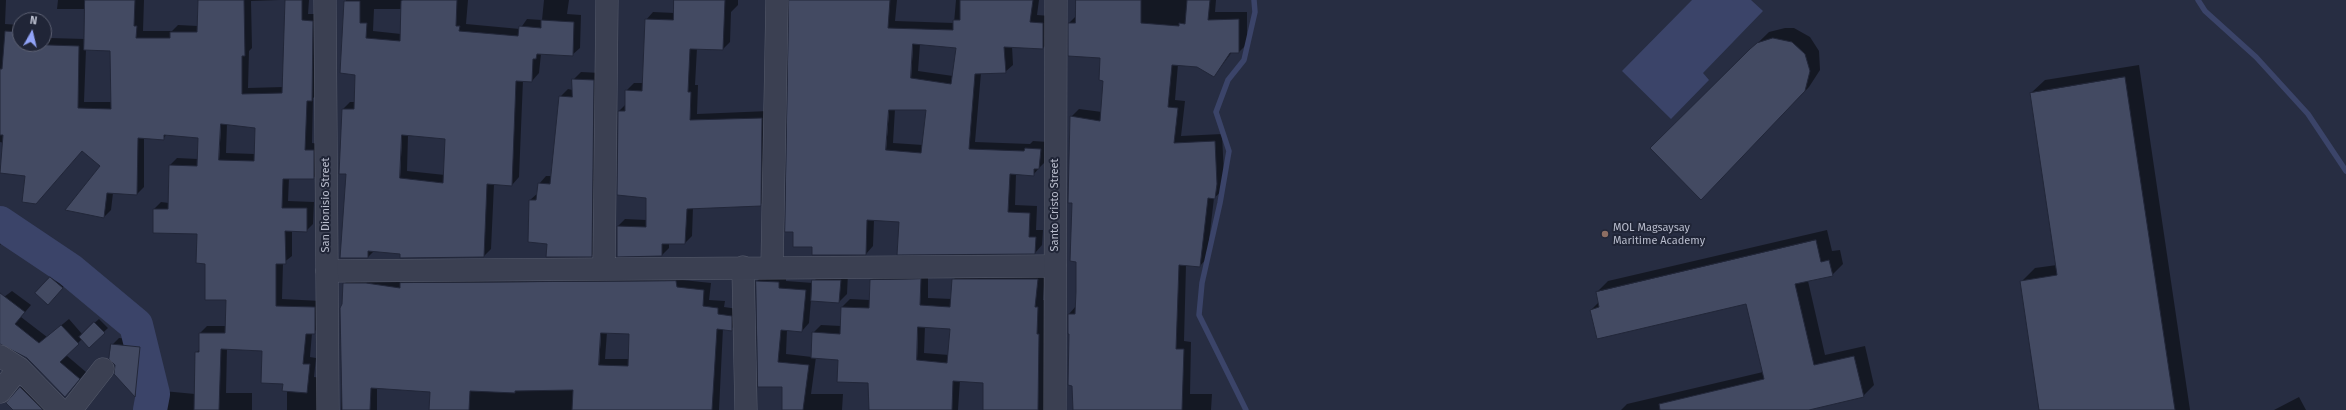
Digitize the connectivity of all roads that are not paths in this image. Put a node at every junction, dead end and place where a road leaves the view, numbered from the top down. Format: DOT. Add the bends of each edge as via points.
graph roads {
  1 [pos="325,0"];
  2 [pos="607,0"];
  3 [pos="777,0"];
  4 [pos="1056,0"];
  5 [pos="1055,266"];
  6 [pos="743,267"];
  7 [pos="772,267"];
  8 [pos="604,268"];
  9 [pos="327,270"];
  10 [pos="0,356"];
  11 [pos="19,368"];
  12 [pos="103,369"];
  13 [pos="0,392"];
  14 [pos="60,410"];
  15 [pos="71,410"];
  16 [pos="328,410"];
  17 [pos="746,410"];
  18 [pos="1055,410"];
  1 -- 9 [label="street, San Dionisio Street"];
  2 -- 8 [label="street"];
  3 -- 7 [label="street"];
  4 -- 5 [label="street, Santo Cristo Street"];
  5 -- 7 [label="street"];
  5 -- 18 [label="street, Santo Cristo Street"];
  6 -- 7 [label="street"];
  6 -- 8 [label="street"];
  6 -- 17 [label="street"];
  8 -- 9 [label="street"];
  9 -- 16 [label="street, San Dionisio Street"];
  10 -- 11 [label="street"];
  11 -- 13 [label="street"];
  11 -- 14 [label="street"];
  12 -- 15 [label="street"];
}
